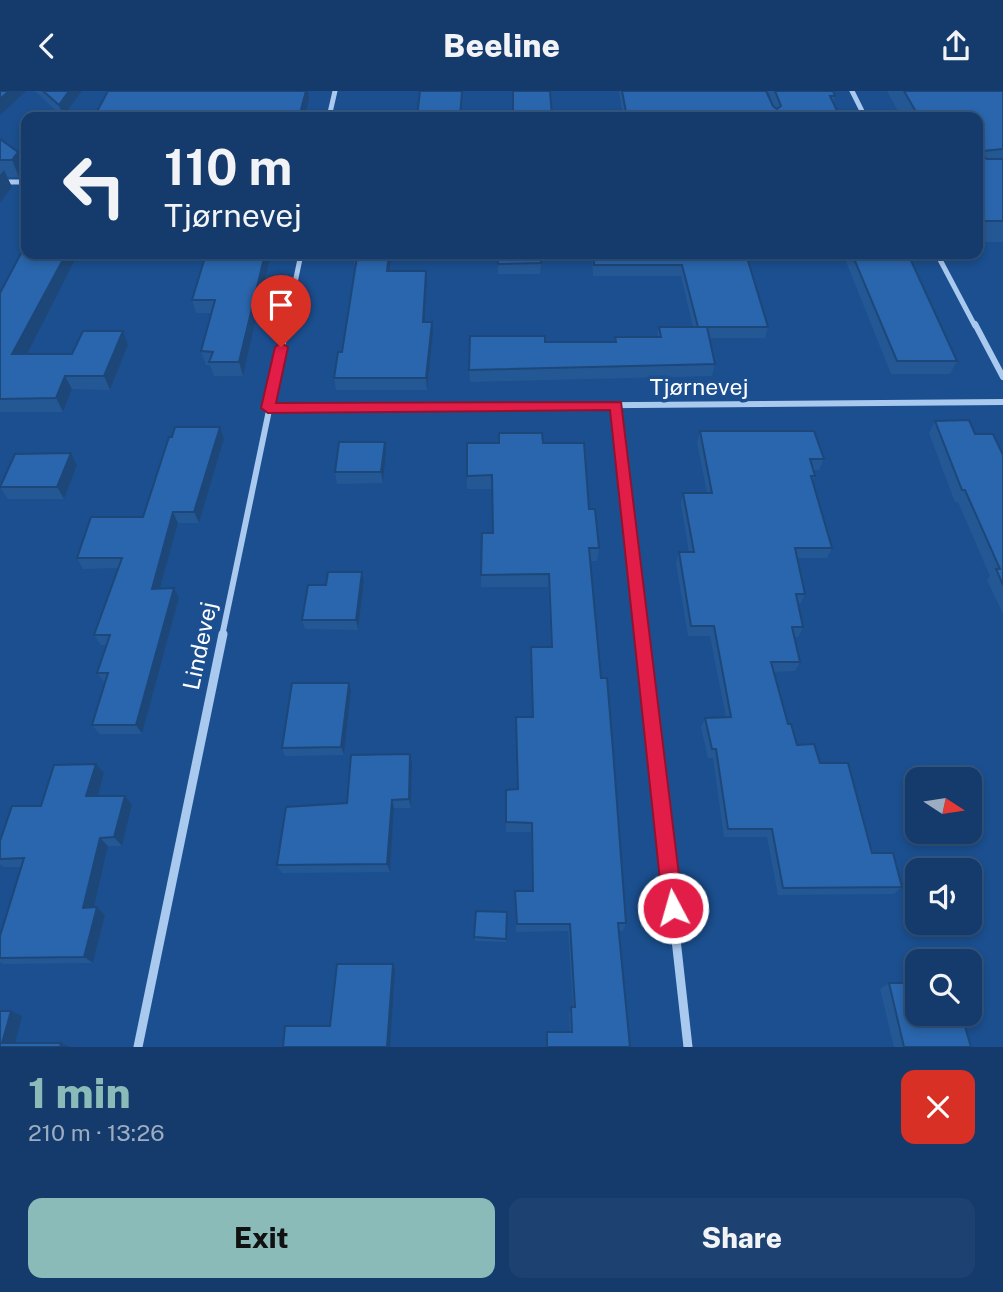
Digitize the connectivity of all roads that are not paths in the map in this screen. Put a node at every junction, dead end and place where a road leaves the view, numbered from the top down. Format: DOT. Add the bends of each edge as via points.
graph roads {
  1 [pos="335,91"];
  2 [pos="852,91"];
  3 [pos="330,112"];
  4 [pos="862,112"];
  5 [pos="0,182"];
  6 [pos="21,182"];
  7 [pos="300,259"];
  8 [pos="940,259"];
  9 [pos="1003,377"];
  10 [pos="1003,402"];
  11 [pos="616,405"];
  12 [pos="268,408"];
  13 [pos="138,1047"];
  14 [pos="688,1047"];
  1 -- 3 [label="street"];
  2 -- 4 [label="street"];
  5 -- 6 [label="street"];
  7 -- 12 [label="street, Lindevej"];
  8 -- 9 [label="street"];
  10 -- 11 [label="street, Tjørnevej"];
  11 -- 12 [label="street, Tjørnevej"];
  11 -- 14 [label="street"];
  12 -- 13 [label="street, Lindevej"];
}
